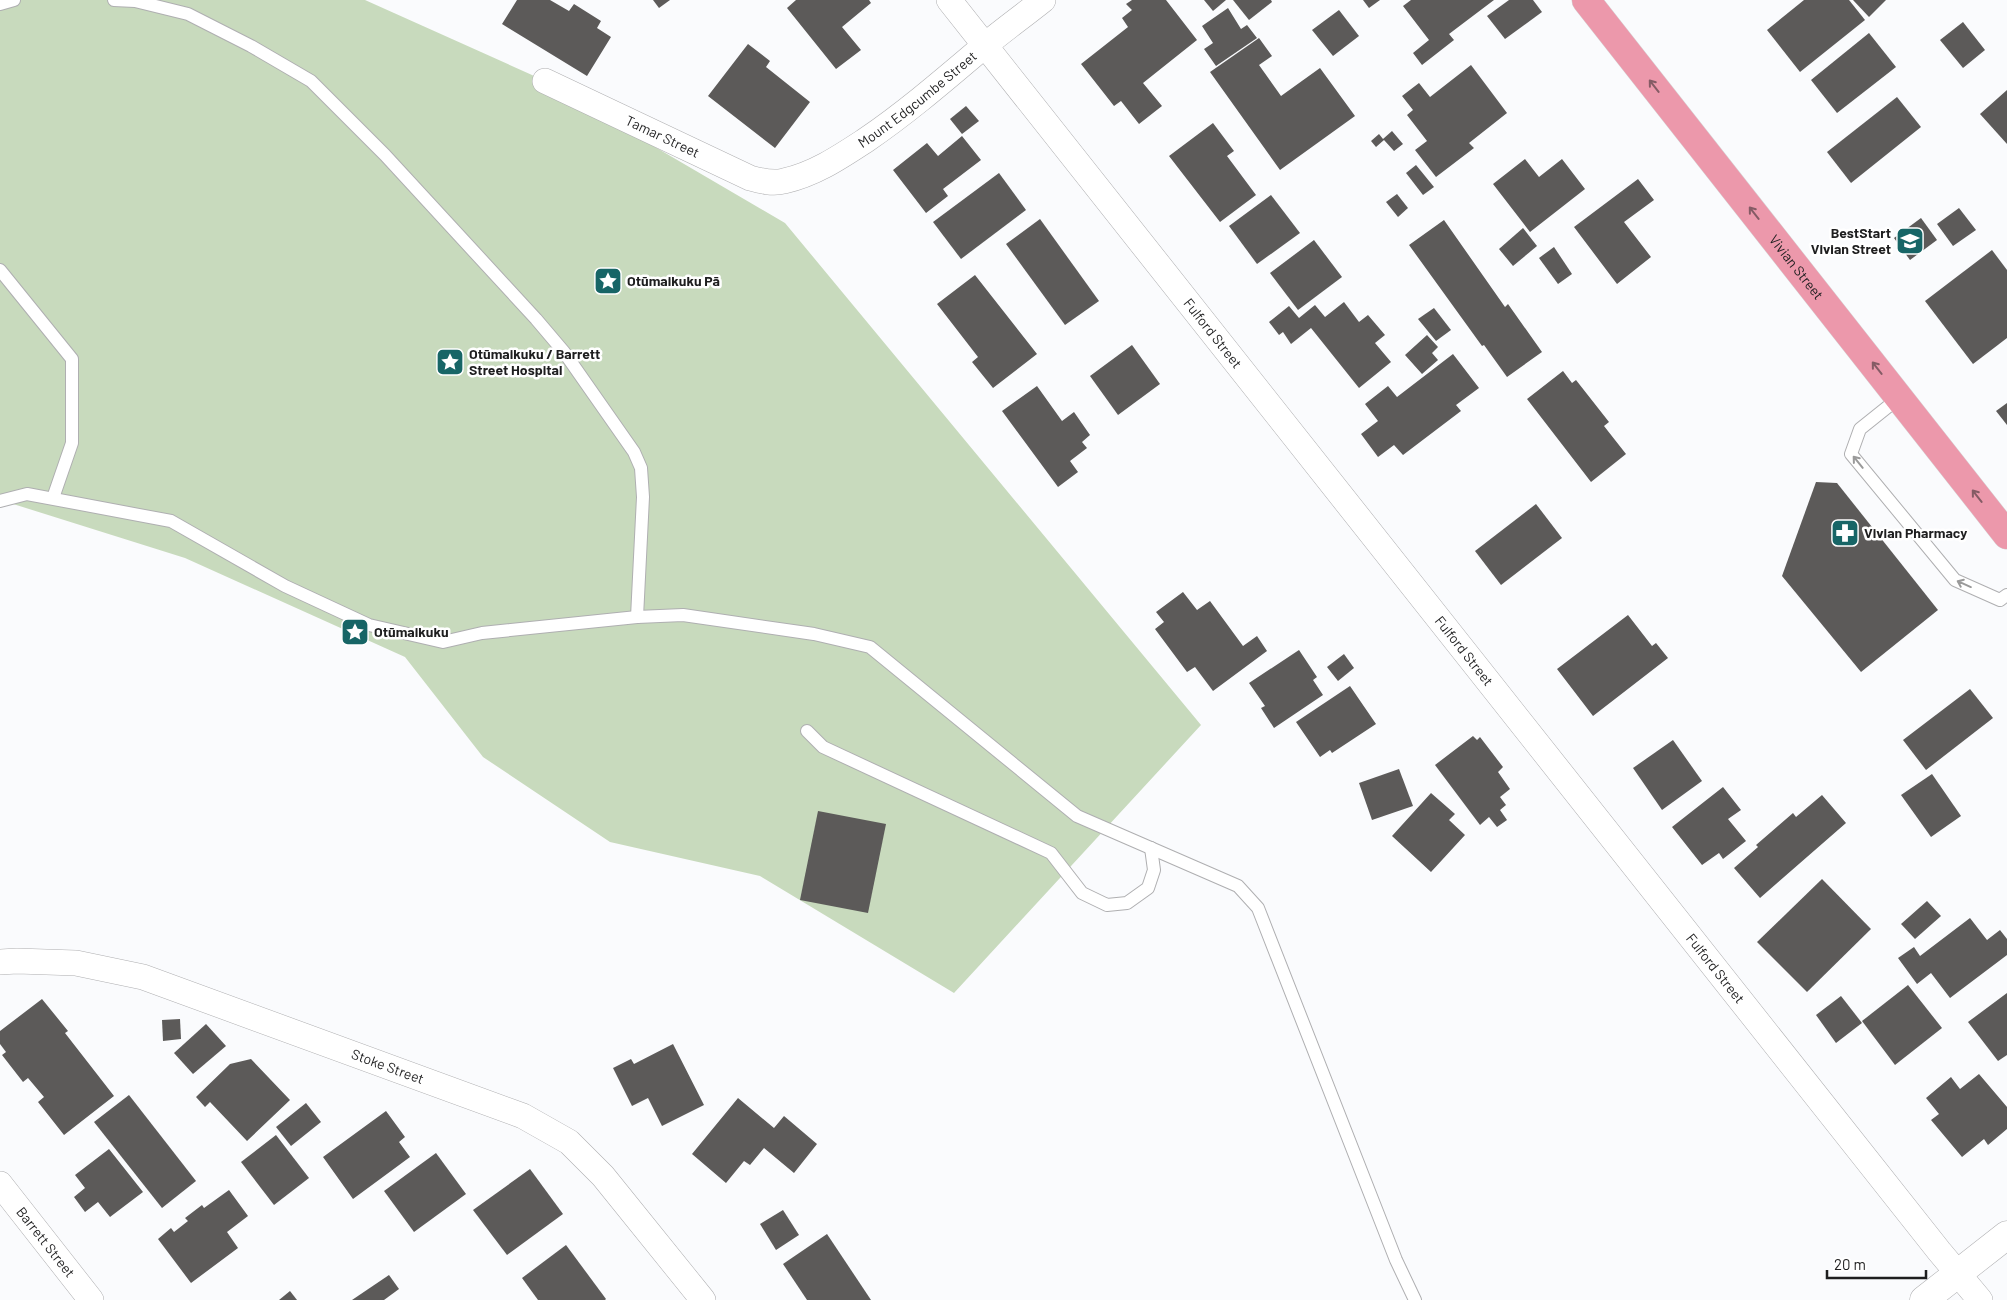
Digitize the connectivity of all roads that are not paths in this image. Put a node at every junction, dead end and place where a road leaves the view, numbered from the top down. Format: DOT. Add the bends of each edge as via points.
graph roads {
  1 [pos="14,0"];
  2 [pos="114,0"];
  3 [pos="949,0"];
  4 [pos="1043,0"];
  5 [pos="1586,0"];
  6 [pos="0,4"];
  7 [pos="984,46"];
  8 [pos="545,81"];
  9 [pos="782,182"];
  10 [pos="0,270"];
  11 [pos="1900,397"];
  12 [pos="53,498"];
  13 [pos="0,501"];
  14 [pos="2007,534"];
  15 [pos="2007,595"];
  16 [pos="637,618"];
  17 [pos="807,731"];
  18 [pos="1151,848"];
  19 [pos="0,962"];
  20 [pos="0,1184"];
  21 [pos="2007,1235"];
  22 [pos="1958,1274"];
  23 [pos="91,1300"];
  24 [pos="703,1300"];
  25 [pos="1415,1300"];
  26 [pos="1924,1300"];
  27 [pos="1980,1300"];
  1 -- 6 [label="lane"];
  2 -- 16 [label="lane" via="135,1 188,14 311,81 385,155 564,352 624,436 642,468"];
  3 -- 7 [label="street, Fulford Street"];
  4 -- 7 [label="street, Mount Edgcumbe Street"];
  11 -- 5 [label="main road, Vivian Street, one-way"];
  7 -- 9 [label="street, Mount Edgcumbe Street" via="924,98 845,154 816,170"];
  7 -- 22 [label="street, Fulford Street"];
  8 -- 9 [label="street, Tamar Street" via="750,178"];
  10 -- 12 [label="lane" via="72,360 72,443"];
  14 -- 11 [label="main road, Vivian Street, one-way"];
  15 -- 11 [label="lane, one-way" via="2000,600 1955,580 1851,454 1860,430"];
  12 -- 13 [label="lane" via="27,494"];
  12 -- 16 [label="lane" via="171,521 285,586 369,625 443,642 482,633"];
  16 -- 18 [label="lane" via="683,615 814,634 870,647 1077,816"];
  17 -- 18 [label="lane" via="823,747 1051,853 1082,894 1107,905 1127,903 1148,888 1154,870"];
  18 -- 25 [label="lane" via="1238,886 1258,908 1396,1260"];
  19 -- 24 [label="street, Stoke Street" via="76,963 143,977 524,1116 569,1142 604,1176"];
  20 -- 23 [label="street, Barrett Street"];
  21 -- 22 [label="street"];
  22 -- 26 [label="street"];
  22 -- 27 [label="street, Fulford Street"];
}
